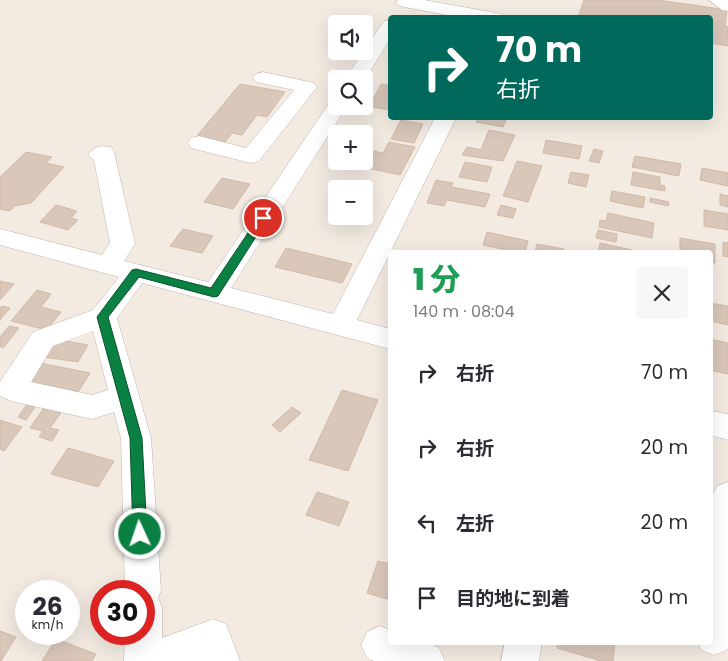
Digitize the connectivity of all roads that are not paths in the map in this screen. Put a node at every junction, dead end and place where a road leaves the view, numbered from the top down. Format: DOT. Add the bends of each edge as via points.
graph roads {
  1 [pos="718,0"];
  2 [pos="406,1"];
  3 [pos="728,6"];
  4 [pos="397,15"];
  5 [pos="480,15"];
  6 [pos="388,28"];
  7 [pos="361,70"];
  8 [pos="263,78"];
  9 [pos="331,115"];
  10 [pos="445,120"];
  11 [pos="274,127"];
  12 [pos="316,137"];
  13 [pos="199,143"];
  14 [pos="99,155"];
  15 [pos="0,237"];
  16 [pos="122,269"];
  17 [pos="214,293"];
  18 [pos="103,317"];
  19 [pos="341,326"];
  20 [pos="388,338"];
  21 [pos="125,397"];
  22 [pos="713,424"];
  23 [pos="728,427"];
  24 [pos="728,496"];
  25 [pos="142,580"];
  26 [pos="714,637"];
  27 [pos="143,645"];
  28 [pos="380,645"];
  29 [pos="523,645"];
  30 [pos="143,661"];
  31 [pos="149,661"];
  32 [pos="220,661"];
  33 [pos="426,661"];
  34 [pos="520,661"];
  1 -- 3 [label="street"];
  2 -- 4 [label="street"];
  2 -- 5 [label="street"];
  6 -- 7 [label="street"];
  8 -- 11 [label="street" via="307,87"];
  9 -- 12 [label="street"];
  10 -- 19 [label="street"];
  11 -- 12 [label="street"];
  11 -- 13 [label="street" via="251,156"];
  12 -- 17 [label="street"];
  14 -- 16 [label="street" via="103,152 122,244"];
  15 -- 16 [label="street"];
  16 -- 17 [label="street"];
  16 -- 18 [label="street"];
  17 -- 19 [label="street"];
  18 -- 21 [label="street"];
  18 -- 21 [label="street" via="43,339 10,389 92,407"];
  19 -- 20 [label="street"];
  21 -- 25 [label="street" via="136,438"];
  22 -- 23 [label="street"];
  24 -- 26 [label="street"];
  27 -- 30 [label="street"];
  28 -- 33 [label="street"];
  29 -- 34 [label="street"];
  31 -- 32 [label="street" via="213,637"];
}
